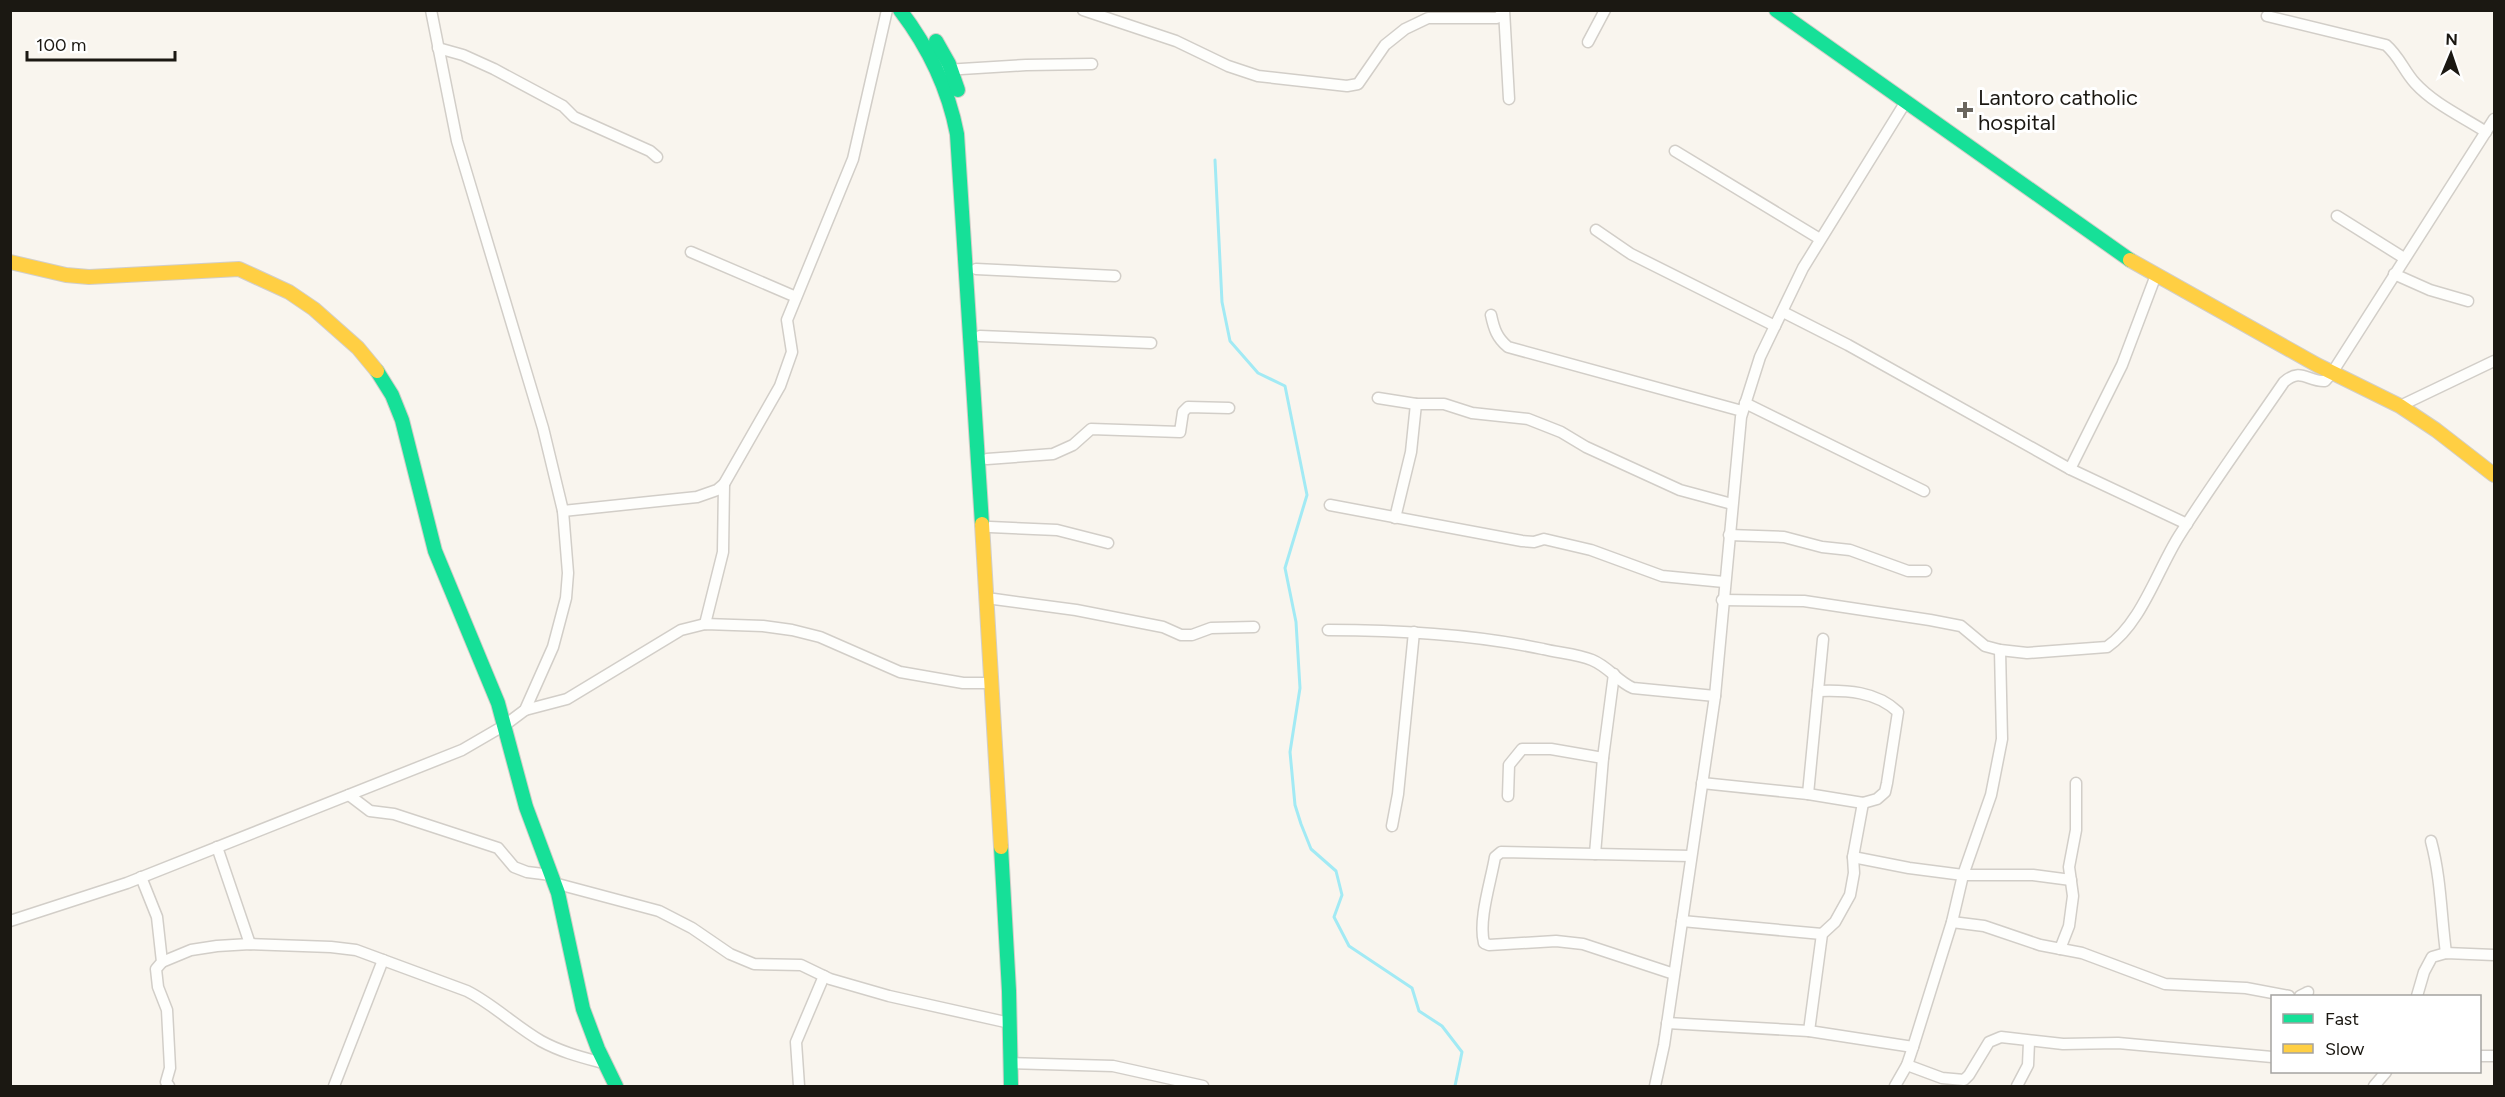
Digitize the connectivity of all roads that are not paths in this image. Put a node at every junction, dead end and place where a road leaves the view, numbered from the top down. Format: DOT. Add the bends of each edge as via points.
graph roads {
  1 [pos="431,10"];
  2 [pos="887,10"];
  3 [pos="900,10"];
  4 [pos="913,10"];
  5 [pos="1083,10"];
  6 [pos="1605,10"];
  7 [pos="1776,10"];
  8 [pos="1504,12"];
  9 [pos="2267,16"];
  10 [pos="1588,42"];
  11 [pos="438,48"];
  12 [pos="1092,64"];
  13 [pos="946,70"];
  14 [pos="1509,99"];
  15 [pos="1905,103"];
  16 [pos="2494,119"];
  17 [pos="2486,132"];
  18 [pos="1675,151"];
  19 [pos="657,156"];
  20 [pos="2337,216"];
  21 [pos="1596,230"];
  22 [pos="1821,239"];
  23 [pos="692,252"];
  24 [pos="2404,258"];
  25 [pos="10,262"];
  26 [pos="976,269"];
  27 [pos="2394,274"];
  28 [pos="2156,275"];
  29 [pos="1115,276"];
  30 [pos="796,297"];
  31 [pos="2468,301"];
  32 [pos="1784,312"];
  33 [pos="1491,315"];
  34 [pos="1775,326"];
  35 [pos="980,336"];
  36 [pos="1151,344"];
  37 [pos="2494,361"];
  38 [pos="2332,373"];
  39 [pos="1378,398"];
  40 [pos="1416,404"];
  41 [pos="2400,406"];
  42 [pos="1743,407"];
  43 [pos="1229,408"];
  44 [pos="987,459"];
  45 [pos="2070,469"];
  46 [pos="2494,475"];
  47 [pos="724,484"];
  48 [pos="1924,491"];
  49 [pos="1732,504"];
  50 [pos="1329,505"];
  51 [pos="563,511"];
  52 [pos="1395,518"];
  53 [pos="2187,524"];
  54 [pos="990,527"];
  55 [pos="1729,535"];
  56 [pos="1108,543"];
  57 [pos="1926,571"];
  58 [pos="1724,582"];
  59 [pos="994,599"];
  60 [pos="1722,600"];
  61 [pos="705,624"];
  62 [pos="1254,627"];
  63 [pos="1328,630"];
  64 [pos="1414,632"];
  65 [pos="1823,639"];
  66 [pos="2000,650"];
  67 [pos="1614,674"];
  68 [pos="991,683"];
  69 [pos="1818,691"];
  70 [pos="1715,696"];
  71 [pos="525,710"];
  72 [pos="505,725"];
  73 [pos="1603,758"];
  74 [pos="1702,783"];
  75 [pos="2076,783"];
  76 [pos="1808,794"];
  77 [pos="349,795"];
  78 [pos="1508,796"];
  79 [pos="1863,803"];
  80 [pos="1392,826"];
  81 [pos="2432,841"];
  82 [pos="217,847"];
  83 [pos="1595,854"];
  84 [pos="1691,856"];
  85 [pos="1853,856"];
  86 [pos="1963,876"];
  87 [pos="141,877"];
  88 [pos="553,879"];
  89 [pos="2071,880"];
  90 [pos="10,921"];
  91 [pos="1682,921"];
  92 [pos="1952,922"];
  93 [pos="1822,934"];
  94 [pos="250,944"];
  95 [pos="2060,949"];
  96 [pos="2446,953"];
  97 [pos="2494,955"];
  98 [pos="383,960"];
  99 [pos="162,962"];
  100 [pos="1674,974"];
  101 [pos="824,976"];
  102 [pos="2284,995"];
  103 [pos="2417,995"];
  104 [pos="1010,1023"];
  105 [pos="1667,1023"];
  106 [pos="1809,1031"];
  107 [pos="2029,1042"];
  108 [pos="1913,1047"];
  109 [pos="2271,1057"];
  110 [pos="603,1063"];
  111 [pos="1014,1063"];
  112 [pos="1906,1065"];
  113 [pos="2384,1073"];
  114 [pos="169,1086"];
  115 [pos="334,1086"];
  116 [pos="616,1086"];
  117 [pos="799,1086"];
  118 [pos="1011,1086"];
  119 [pos="1019,1086"];
  120 [pos="1203,1086"];
  121 [pos="1655,1086"];
  122 [pos="1895,1086"];
  123 [pos="2017,1086"];
  124 [pos="2374,1086"];
  1 -- 11 [label="street"];
  2 -- 30 [label="street" via="853,159"];
  3 -- 13 [label="street"];
  4 -- 13 [label="street" via="936,42"];
  5 -- 8 [label="street" via="1176,41 1258,76 1347,86 1358,84 1391,39 1428,18 1497,18"];
  6 -- 10 [label="street"];
  7 -- 15 [label="street"];
  8 -- 14 [label="street"];
  9 -- 17 [label="street" via="2386,45 2415,83"];
  11 -- 19 [label="street" via="494,69 563,106 574,117"];
  11 -- 51 [label="street" via="458,141 523,355"];
  12 -- 13 [label="street"];
  13 -- 26 [label="street" via="967,130"];
  13 -- 68 [label="street" via="960,156"];
  15 -- 22 [label="street"];
  15 -- 28 [label="street" via="2096,238"];
  16 -- 17 [label="street"];
  17 -- 24 [label="street"];
  18 -- 22 [label="street"];
  20 -- 24 [label="street"];
  21 -- 34 [label="street" via="1631,254"];
  22 -- 32 [label="street"];
  23 -- 30 [label="street"];
  24 -- 27 [label="street"];
  25 -- 72 [label="street" via="89,277 239,269 300,298 345,334 387,387 397,406 432,544"];
  26 -- 29 [label="street"];
  26 -- 35 [label="street"];
  27 -- 31 [label="street"];
  27 -- 38 [label="street"];
  28 -- 38 [label="street"];
  28 -- 45 [label="street" via="2122,365"];
  30 -- 47 [label="street" via="788,320 792,352 780,386"];
  32 -- 34 [label="street"];
  32 -- 45 [label="street"];
  33 -- 42 [label="street" via="1494,330 1508,347"];
  34 -- 42 [label="street"];
  35 -- 36 [label="street"];
  35 -- 44 [label="street"];
  37 -- 41 [label="street"];
  38 -- 41 [label="street"];
  38 -- 53 [label="street" via="2325,381 2291,375 2284,381"];
  39 -- 40 [label="street"];
  40 -- 49 [label="street" via="1444,404 1472,413 1528,419 1680,490"];
  40 -- 52 [label="street" via="1411,452"];
  41 -- 46 [label="street"];
  42 -- 48 [label="street"];
  42 -- 49 [label="street"];
  43 -- 44 [label="street" via="1188,407 1183,412 1180,432 1090,429 1073,445 1053,454"];
  44 -- 54 [label="street"];
  45 -- 53 [label="street"];
  47 -- 51 [label="street" via="697,497"];
  47 -- 61 [label="street" via="723,552"];
  49 -- 55 [label="street"];
  50 -- 52 [label="street"];
  51 -- 71 [label="street" via="566,598 553,647"];
  52 -- 58 [label="street" via="1522,541 1544,539 1591,550 1662,576"];
  53 -- 66 [label="street" via="2134,617 2107,647 2027,653"];
  54 -- 56 [label="street" via="1057,530"];
  54 -- 59 [label="street"];
  55 -- 57 [label="street" via="1784,537 1850,550 1908,571"];
  55 -- 58 [label="street"];
  58 -- 60 [label="street"];
  59 -- 62 [label="street" via="1076,610 1163,627 1180,635 1211,628"];
  59 -- 111 [label="street" via="1015,952"];
  60 -- 66 [label="street" via="1804,602 1930,620 1961,626 1984,646"];
  60 -- 70 [label="street"];
  61 -- 68 [label="street" via="792,630 820,637 900,672 963,683"];
  61 -- 71 [label="street" via="681,630 567,699"];
  63 -- 64 [label="street"];
  64 -- 67 [label="street" via="1497,639 1590,659"];
  64 -- 80 [label="street"];
  65 -- 69 [label="street"];
  66 -- 86 [label="street" via="2002,739 1991,795"];
  67 -- 70 [label="street" via="1621,683 1633,688"];
  67 -- 73 [label="street"];
  68 -- 104 [label="street"];
  69 -- 76 [label="street"];
  69 -- 79 [label="street" via="1860,692 1898,712 1885,792"];
  70 -- 74 [label="street"];
  71 -- 72 [label="street"];
  72 -- 77 [label="street" via="462,750"];
  72 -- 88 [label="street" via="514,766"];
  73 -- 78 [label="street" via="1551,749 1522,749 1509,765"];
  73 -- 83 [label="street"];
  74 -- 76 [label="street"];
  74 -- 84 [label="street"];
  75 -- 89 [label="street" via="2076,830 2069,854"];
  76 -- 79 [label="street"];
  77 -- 82 [label="street"];
  77 -- 88 [label="street" via="370,811 394,814 498,848 514,867"];
  79 -- 85 [label="street"];
  81 -- 96 [label="street"];
  82 -- 87 [label="street"];
  82 -- 94 [label="street"];
  83 -- 84 [label="street"];
  83 -- 100 [label="street" via="1501,852 1495,856 1484,917 1484,944 1583,944"];
  84 -- 91 [label="street"];
  85 -- 86 [label="street"];
  85 -- 93 [label="street" via="1850,895 1835,922"];
  86 -- 89 [label="street" via="2033,875"];
  86 -- 92 [label="street"];
  87 -- 90 [label="street"];
  87 -- 99 [label="street" via="157,917"];
  88 -- 101 [label="street" via="659,911 754,964 801,965"];
  88 -- 110 [label="street" via="584,1013"];
  89 -- 95 [label="street" via="2069,926"];
  91 -- 93 [label="street"];
  91 -- 100 [label="street"];
  92 -- 95 [label="street" via="1984,926"];
  92 -- 108 [label="street"];
  93 -- 106 [label="street"];
  94 -- 98 [label="street" via="356,950"];
  94 -- 99 [label="street" via="191,950"];
  95 -- 102 [label="street" via="2082,953 2165,984 2246,988"];
  96 -- 97 [label="street"];
  96 -- 103 [label="street" via="2427,963"];
  98 -- 110 [label="street" via="467,991 539,1040 562,1052"];
  98 -- 115 [label="street"];
  99 -- 114 [label="street" via="156,969 167,1010"];
  100 -- 105 [label="street"];
  101 -- 104 [label="street" via="889,996"];
  101 -- 117 [label="street" via="796,1042"];
  104 -- 111 [label="street"];
  105 -- 106 [label="street"];
  105 -- 121 [label="street"];
  106 -- 108 [label="street"];
  107 -- 109 [label="street" via="2118,1044"];
  107 -- 112 [label="street" via="2001,1037 1989,1042 1964,1080 1942,1078"];
  107 -- 123 [label="street" via="2028,1065"];
  108 -- 112 [label="street"];
  110 -- 116 [label="street"];
  111 -- 118 [label="street"];
  111 -- 119 [label="street"];
  111 -- 120 [label="street" via="1113,1066"];
  112 -- 122 [label="street"];
  113 -- 124 [label="street"];
}
